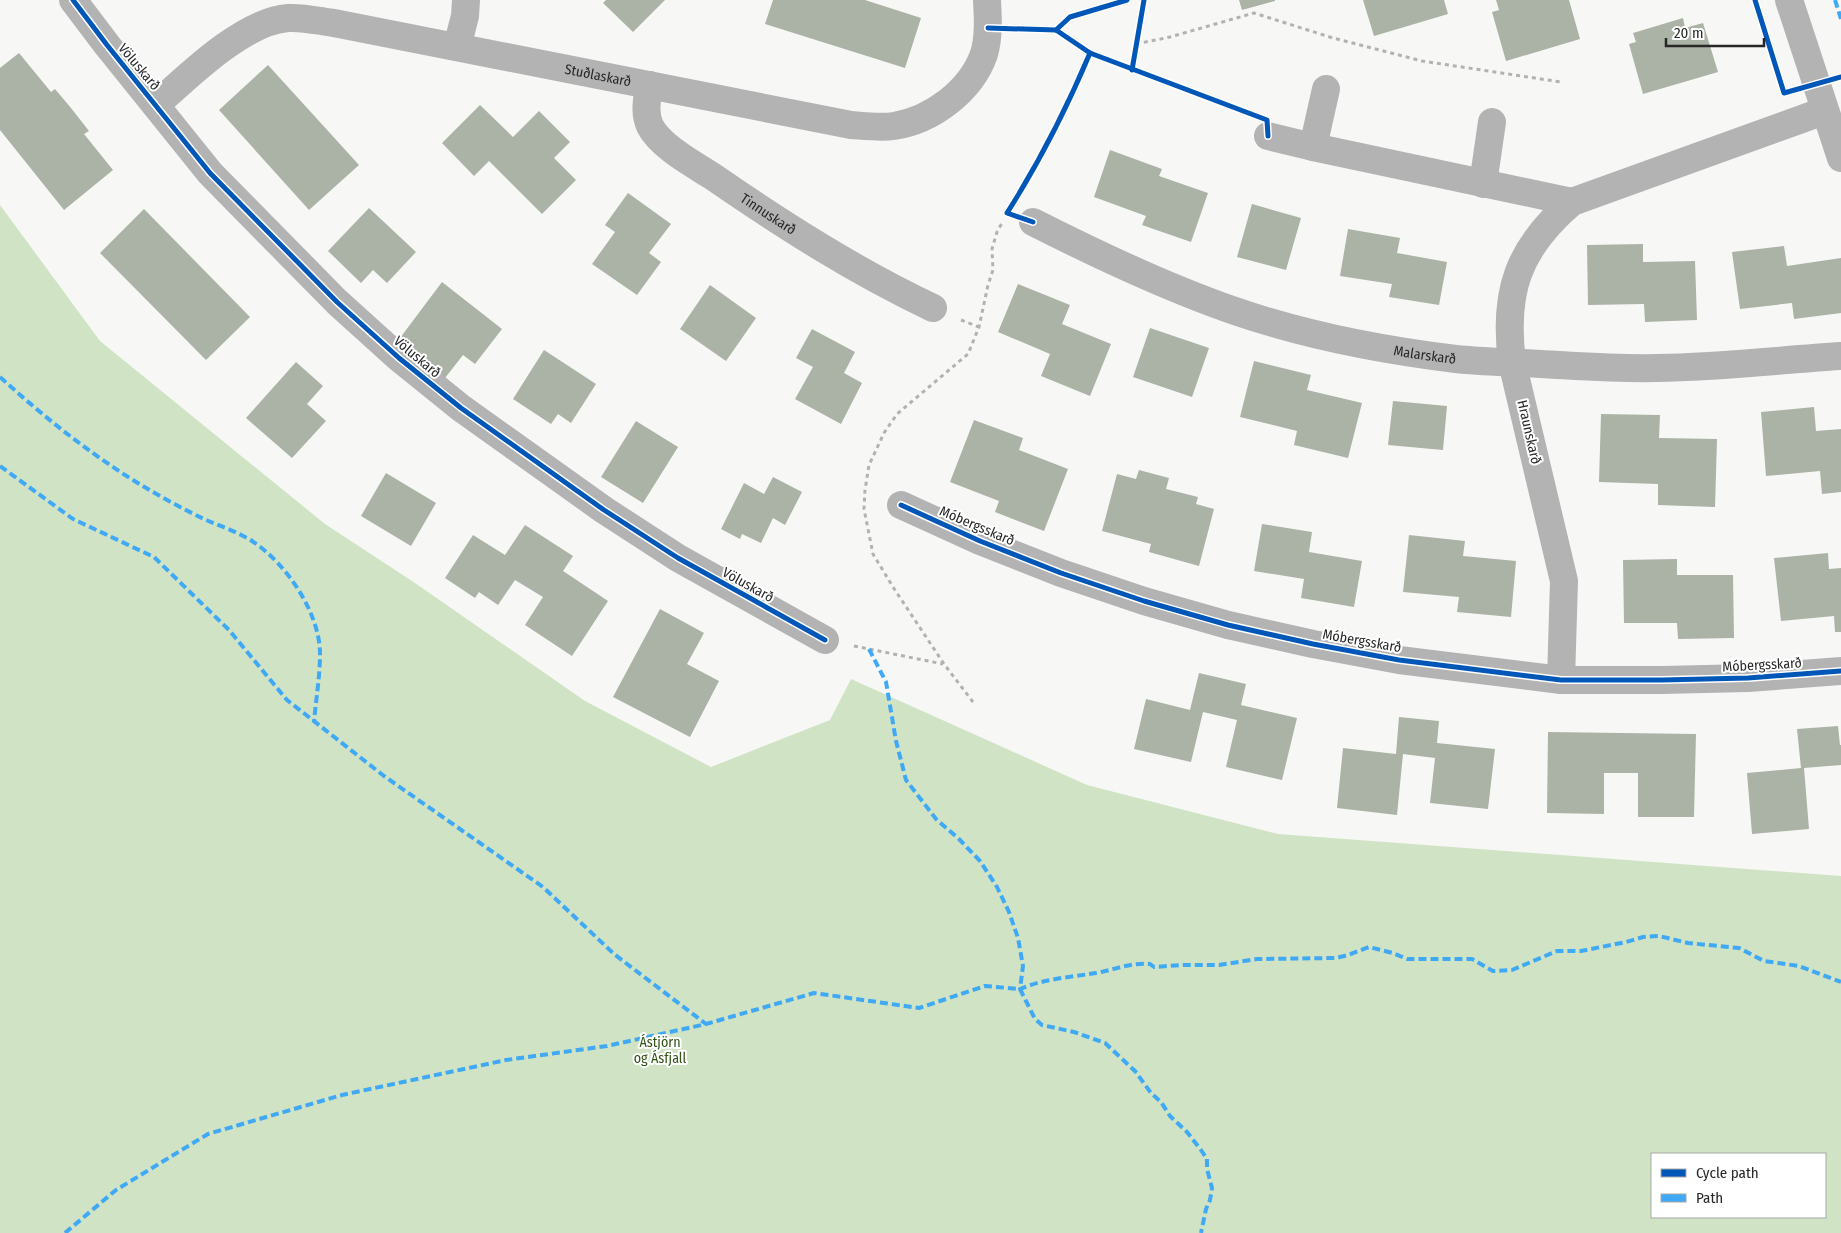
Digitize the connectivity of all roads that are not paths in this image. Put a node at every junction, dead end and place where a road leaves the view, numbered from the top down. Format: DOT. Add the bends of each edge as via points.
graph roads {
  1 [pos="73,0"];
  2 [pos="466,0"];
  3 [pos="987,0"];
  4 [pos="1789,0"];
  5 [pos="457,48"];
  6 [pos="649,86"];
  7 [pos="1326,89"];
  8 [pos="156,105"];
  9 [pos="1824,111"];
  10 [pos="1492,122"];
  11 [pos="1268,136"];
  12 [pos="1313,148"];
  13 [pos="1841,158"];
  14 [pos="1483,184"];
  15 [pos="1572,202"];
  16 [pos="1033,222"];
  17 [pos="933,308"];
  18 [pos="1841,356"];
  19 [pos="1512,362"];
  20 [pos="901,504"];
  21 [pos="825,640"];
  22 [pos="1841,671"];
  23 [pos="1561,680"];
  1 -- 8 [label="street, Völuskarð"];
  2 -- 5 [label="street"];
  3 -- 6 [label="street, Stuðlaskarð" via="987,39 977,67 950,100 914,121 894,126 851,125"];
  4 -- 9 [label="street"];
  5 -- 6 [label="street, Stuðlaskarð"];
  5 -- 8 [label="street, Stuðlaskarð" via="334,23 289,18 276,20 252,28"];
  6 -- 17 [label="street, Tinnuskarð" via="645,112 658,137 673,150 842,260"];
  7 -- 12 [label="street"];
  8 -- 21 [label="street, Völuskarð" via="210,173 337,302 398,358 460,408 545,470 678,558"];
  9 -- 13 [label="street"];
  9 -- 15 [label="street, Hraunskarð"];
  10 -- 14 [label="street"];
  11 -- 12 [label="street"];
  12 -- 14 [label="street"];
  14 -- 15 [label="street"];
  15 -- 19 [label="street, Hraunskarð" via="1539,235 1517,275 1509,317"];
  16 -- 19 [label="street, Malarskarð" via="1162,284 1252,316 1307,332 1382,347 1458,359"];
  18 -- 19 [label="street, Malarskarð" via="1726,366 1654,368"];
  19 -- 23 [label="street, Hraunskarð" via="1564,581"];
  20 -- 23 [label="street, Móbergsskarð" via="980,541 1061,573 1228,625 1399,660"];
  22 -- 23 [label="street, Móbergsskarð" via="1748,678"];
}
